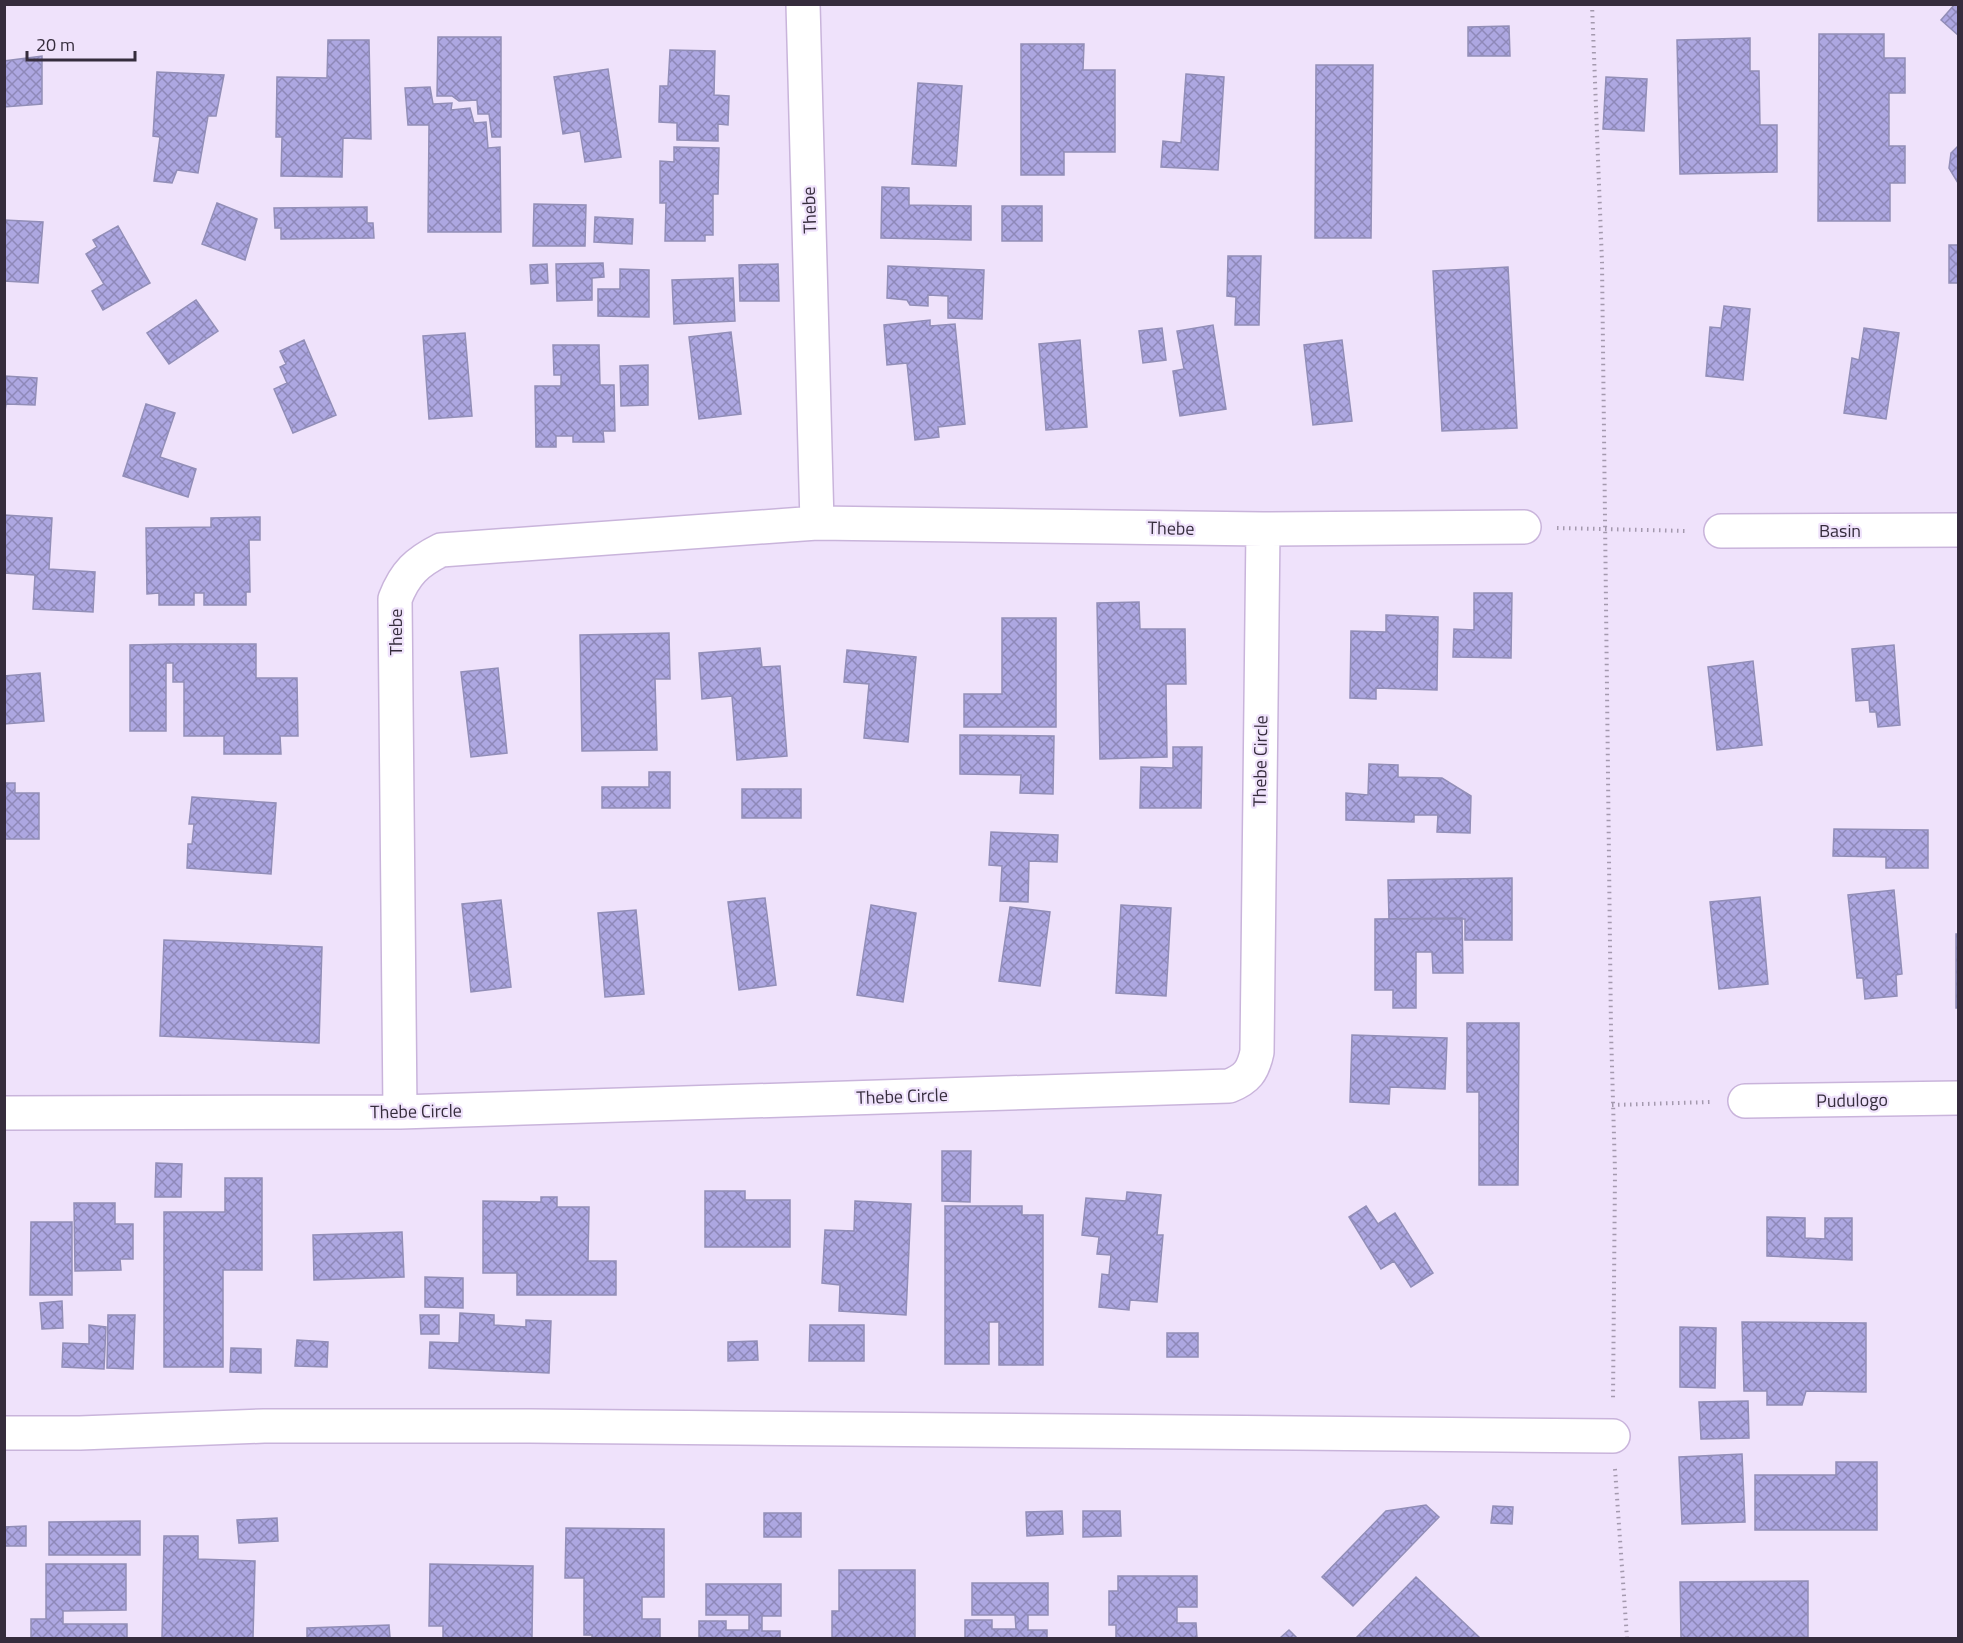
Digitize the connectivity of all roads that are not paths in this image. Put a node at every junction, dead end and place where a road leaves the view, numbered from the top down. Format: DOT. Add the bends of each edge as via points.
graph roads {
  1 [pos="803,4"];
  2 [pos="817,523"];
  3 [pos="1524,527"];
  4 [pos="1263,529"];
  5 [pos="1959,530"];
  6 [pos="1721,531"];
  7 [pos="1959,1098"];
  8 [pos="1745,1101"];
  9 [pos="400,1112"];
  10 [pos="4,1113"];
  11 [pos="4,1433"];
  12 [pos="1613,1436"];
  1 -- 2 [label="street, Thebe"];
  2 -- 4 [label="street, Thebe"];
  2 -- 9 [label="street, Thebe" via="441,550 420,560 404,577 395,599"];
  3 -- 4 [label="street, Thebe"];
  4 -- 9 [label="street, Thebe Circle" via="1257,1052 1254,1066 1244,1080 1229,1086"];
  5 -- 6 [label="street, Basin"];
  7 -- 8 [label="street, Pudulogo"];
  9 -- 10 [label="street, Thebe Circle"];
  11 -- 12 [label="street" via="264,1426 530,1426"];
}
